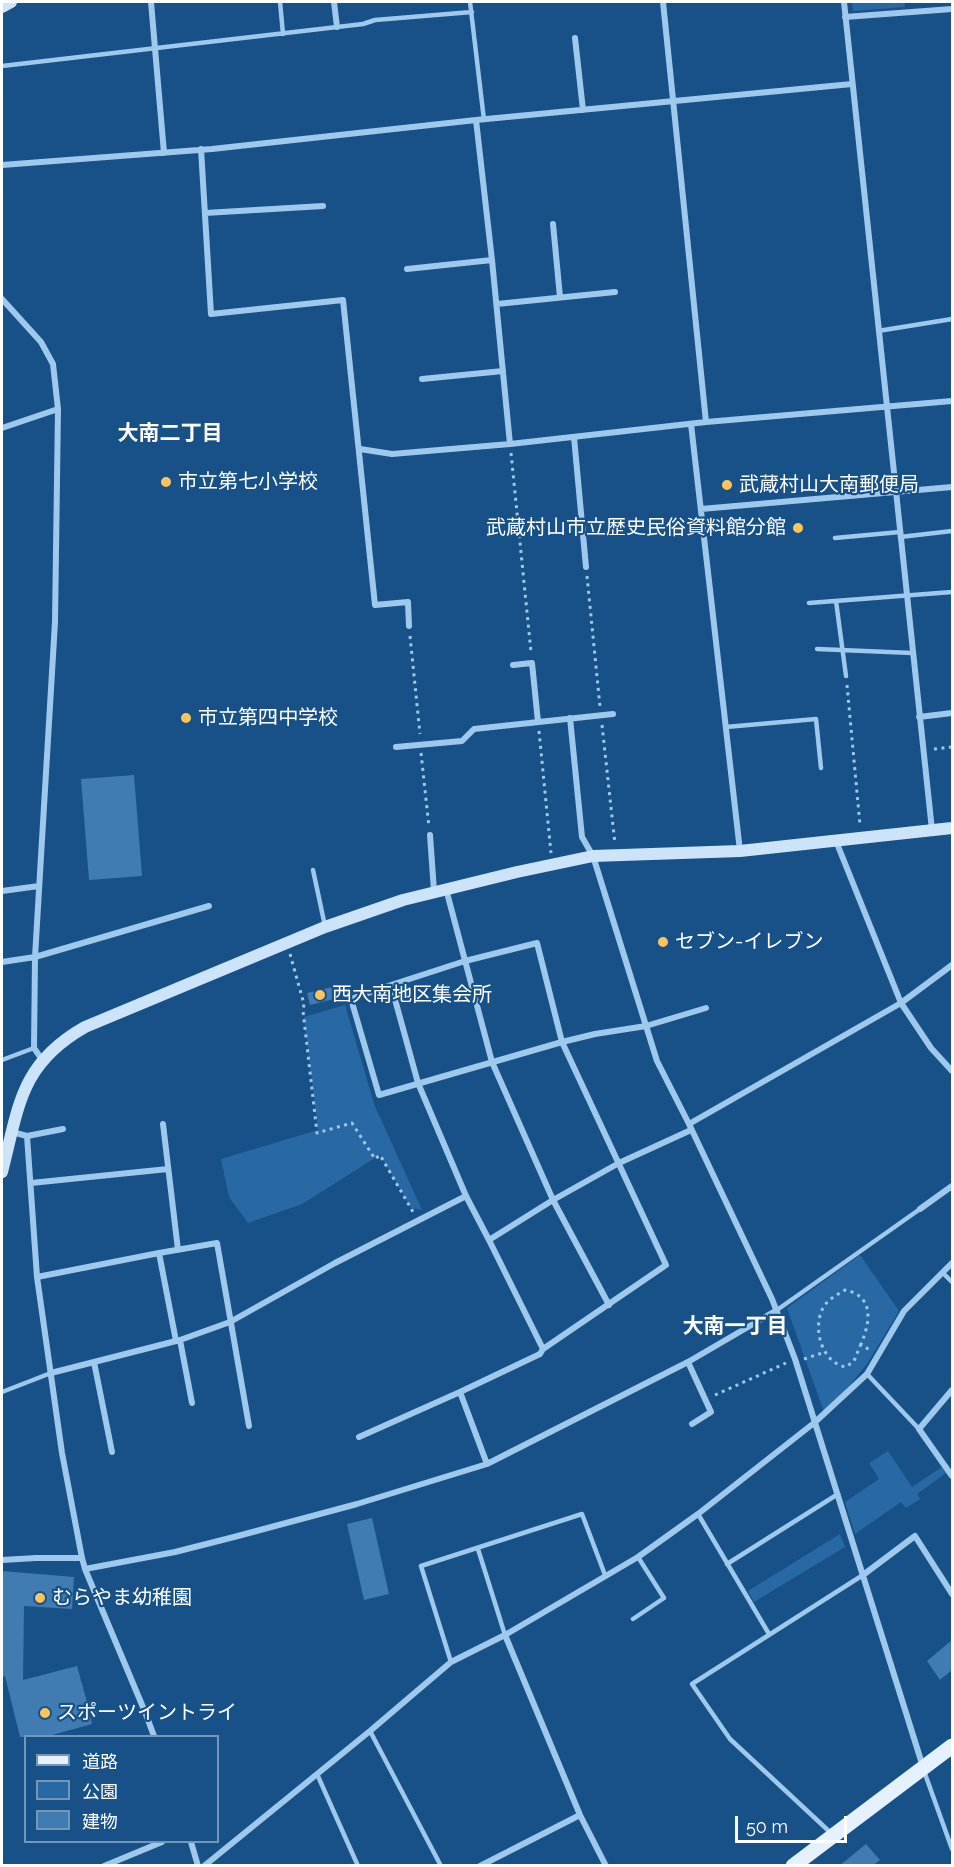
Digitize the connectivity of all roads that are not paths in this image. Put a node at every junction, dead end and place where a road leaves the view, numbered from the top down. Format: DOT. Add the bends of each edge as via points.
graph roads {
  1 [pos="11,2"];
  2 [pos="150,2"];
  3 [pos="280,2"];
  4 [pos="334,2"];
  5 [pos="470,2"];
  6 [pos="663,2"];
  7 [pos="843,2"];
  8 [pos="2,7"];
  9 [pos="952,9"];
  10 [pos="471,12"];
  11 [pos="845,17"];
  12 [pos="337,27"];
  13 [pos="284,34"];
  14 [pos="575,38"];
  15 [pos="155,48"];
  16 [pos="2,66"];
  17 [pos="852,84"];
  18 [pos="673,101"];
  19 [pos="583,111"];
  20 [pos="480,120"];
  21 [pos="201,149"];
  22 [pos="164,153"];
  23 [pos="2,165"];
  24 [pos="323,206"];
  25 [pos="205,213"];
  26 [pos="553,224"];
  27 [pos="492,260"];
  28 [pos="407,269"];
  29 [pos="615,292"];
  30 [pos="560,297"];
  31 [pos="2,299"];
  32 [pos="497,304"];
  33 [pos="2,309"];
  34 [pos="13,311"];
  35 [pos="952,319"];
  36 [pos="878,331"];
  37 [pos="503,371"];
  38 [pos="422,379"];
  39 [pos="952,401"];
  40 [pos="887,408"];
  41 [pos="58,409"];
  42 [pos="706,422"];
  43 [pos="691,424"];
  44 [pos="2,428"];
  45 [pos="574,437"];
  46 [pos="510,444"];
  47 [pos="360,449"];
  48 [pos="952,487"];
  49 [pos="895,492"];
  50 [pos="701,509"];
  51 [pos="952,531"];
  52 [pos="900,534"];
  53 [pos="835,538"];
  54 [pos="586,567"];
  55 [pos="952,592"];
  56 [pos="907,595"];
  57 [pos="836,601"];
  58 [pos="809,603"];
  59 [pos="410,626"];
  60 [pos="817,649"];
  61 [pos="842,650"];
  62 [pos="912,652"];
  63 [pos="513,665"];
  64 [pos="846,676"];
  65 [pos="952,713"];
  66 [pos="613,714"];
  67 [pos="920,717"];
  68 [pos="570,718"];
  69 [pos="538,722"];
  70 [pos="726,727"];
  71 [pos="396,747"];
  72 [pos="821,768"];
  73 [pos="952,828"];
  74 [pos="932,831"];
  75 [pos="430,835"];
  76 [pos="836,841"];
  77 [pos="740,851"];
  78 [pos="593,856"];
  79 [pos="313,870"];
  80 [pos="39,886"];
  81 [pos="440,890"];
  82 [pos="2,891"];
  83 [pos="209,906"];
  84 [pos="326,927"];
  85 [pos="35,957"];
  86 [pos="465,961"];
  87 [pos="2,962"];
  88 [pos="952,965"];
  89 [pos="391,985"];
  90 [pos="902,1003"];
  91 [pos="706,1008"];
  92 [pos="646,1026"];
  93 [pos="562,1042"];
  94 [pos="34,1048"];
  95 [pos="2,1060"];
  96 [pos="43,1061"];
  97 [pos="492,1062"];
  98 [pos="952,1071"];
  99 [pos="417,1083"];
  100 [pos="163,1124"];
  101 [pos="690,1127"];
  102 [pos="63,1129"];
  103 [pos="11,1131"];
  104 [pos="27,1136"];
  105 [pos="619,1163"];
  106 [pos="168,1169"];
  107 [pos="2,1172"];
  108 [pos="31,1183"];
  109 [pos="952,1186"];
  110 [pos="466,1196"];
  111 [pos="553,1200"];
  112 [pos="920,1209"];
  113 [pos="489,1240"];
  114 [pos="178,1250"];
  115 [pos="159,1253"];
  116 [pos="952,1263"];
  117 [pos="943,1273"];
  118 [pos="37,1277"];
  119 [pos="952,1282"];
  120 [pos="609,1305"];
  121 [pos="777,1310"];
  122 [pos="230,1322"];
  123 [pos="178,1340"];
  124 [pos="543,1349"];
  125 [pos="94,1362"];
  126 [pos="688,1362"];
  127 [pos="51,1373"];
  128 [pos="867,1374"];
  129 [pos="952,1390"];
  130 [pos="2,1392"];
  131 [pos="460,1392"];
  132 [pos="192,1403"];
  133 [pos="814,1423"];
  134 [pos="692,1424"];
  135 [pos="249,1426"];
  136 [pos="919,1429"];
  137 [pos="359,1437"];
  138 [pos="112,1452"];
  139 [pos="487,1464"];
  140 [pos="952,1476"];
  141 [pos="838,1494"];
  142 [pos="698,1514"];
  143 [pos="478,1549"];
  144 [pos="638,1557"];
  145 [pos="82,1558"];
  146 [pos="2,1560"];
  147 [pos="727,1564"];
  148 [pos="85,1569"];
  149 [pos="605,1575"];
  150 [pos="862,1575"];
  151 [pos="952,1594"];
  152 [pos="633,1619"];
  153 [pos="770,1634"];
  154 [pos="504,1635"];
  155 [pos="451,1662"];
  156 [pos="370,1731"];
  157 [pos="153,1735"];
  158 [pos="952,1746"];
  159 [pos="924,1769"];
  160 [pos="317,1774"];
  161 [pos="580,1815"];
  162 [pos="833,1835"];
  163 [pos="160,1843"];
  164 [pos="191,1843"];
  165 [pos="952,1849"];
  166 [pos="104,1866"];
  167 [pos="198,1866"];
  168 [pos="204,1866"];
  169 [pos="358,1866"];
  170 [pos="441,1866"];
  171 [pos="480,1866"];
  172 [pos="606,1866"];
  173 [pos="793,1866"];
  1 -- 8 [label="street"];
  2 -- 15 [label="street"];
  3 -- 13 [label="lane"];
  4 -- 12 [label="street"];
  5 -- 10 [label="lane"];
  6 -- 18 [label="street"];
  7 -- 11 [label="street"];
  9 -- 11 [label="street"];
  10 -- 12 [label="lane"];
  10 -- 20 [label="lane"];
  11 -- 17 [label="street"];
  12 -- 13 [label="lane"];
  13 -- 15 [label="lane"];
  14 -- 19 [label="street"];
  15 -- 16 [label="lane"];
  15 -- 22 [label="street"];
  17 -- 18 [label="street"];
  17 -- 36 [label="street"];
  18 -- 19 [label="street"];
  18 -- 42 [label="street"];
  19 -- 20 [label="street"];
  20 -- 21 [label="street"];
  20 -- 27 [label="street"];
  21 -- 22 [label="street"];
  21 -- 25 [label="street"];
  22 -- 23 [label="street"];
  24 -- 25 [label="street"];
  25 -- 47 [label="street" via="210,314 343,300"];
  26 -- 30 [label="street"];
  27 -- 28 [label="street"];
  27 -- 32 [label="street"];
  29 -- 30 [label="street"];
  30 -- 32 [label="street"];
  31 -- 34 [label="street"];
  32 -- 37 [label="street"];
  33 -- 34 [label="street"];
  34 -- 41 [label="street" via="41,342 53,364"];
  35 -- 36 [label="lane"];
  36 -- 40 [label="street"];
  37 -- 38 [label="street"];
  37 -- 46 [label="street"];
  39 -- 40 [label="street"];
  40 -- 42 [label="street"];
  40 -- 49 [label="street"];
  41 -- 44 [label="street"];
  41 -- 80 [label="street" via="55,622"];
  42 -- 43 [label="street"];
  43 -- 45 [label="street"];
  43 -- 50 [label="street"];
  45 -- 46 [label="street"];
  45 -- 54 [label="street"];
  46 -- 47 [label="street" via="392,454"];
  47 -- 59 [label="street" via="375,605 408,602"];
  48 -- 49 [label="street"];
  49 -- 50 [label="street"];
  49 -- 52 [label="street"];
  50 -- 70 [label="street"];
  51 -- 52 [label="lane"];
  52 -- 53 [label="lane"];
  52 -- 56 [label="street"];
  55 -- 56 [label="lane"];
  56 -- 57 [label="lane"];
  56 -- 62 [label="street"];
  57 -- 58 [label="lane"];
  57 -- 61 [label="lane"];
  60 -- 61 [label="lane"];
  61 -- 62 [label="lane"];
  61 -- 64 [label="lane"];
  62 -- 67 [label="street"];
  63 -- 69 [label="street" via="532,663"];
  65 -- 67 [label="street"];
  66 -- 68 [label="street"];
  67 -- 74 [label="street"];
  68 -- 69 [label="street"];
  68 -- 78 [label="street" via="582,837"];
  69 -- 71 [label="street" via="474,729 462,741"];
  70 -- 72 [label="lane" via="816,719"];
  70 -- 77 [label="street"];
  73 -- 74 [label="street"];
  74 -- 76 [label="street"];
  75 -- 81 [label="street"];
  76 -- 77 [label="street"];
  76 -- 90 [label="street"];
  77 -- 78 [label="street"];
  78 -- 81 [label="street"];
  78 -- 92 [label="street"];
  79 -- 84 [label="lane"];
  80 -- 82 [label="street"];
  80 -- 85 [label="street"];
  81 -- 84 [label="street"];
  81 -- 86 [label="street"];
  83 -- 85 [label="street"];
  84 -- 96 [label="street" via="85,1027"];
  85 -- 87 [label="street"];
  85 -- 94 [label="street"];
  86 -- 89 [label="street"];
  86 -- 93 [label="street" via="537,943"];
  86 -- 97 [label="street"];
  88 -- 90 [label="street"];
  89 -- 99 [label="street"];
  89 -- 99 [label="street" via="351,999 379,1095"];
  90 -- 98 [label="street" via="931,1048"];
  90 -- 101 [label="street"];
  91 -- 92 [label="street"];
  92 -- 93 [label="street"];
  92 -- 101 [label="street" via="657,1061"];
  93 -- 97 [label="street"];
  93 -- 105 [label="street"];
  94 -- 95 [label="lane"];
  94 -- 96 [label="street"];
  96 -- 103 [label="street" via="22,1094"];
  97 -- 99 [label="street"];
  97 -- 111 [label="street"];
  99 -- 110 [label="street"];
  100 -- 106 [label="street"];
  101 -- 105 [label="street"];
  101 -- 121 [label="street"];
  102 -- 104 [label="street"];
  103 -- 104 [label="street"];
  103 -- 107 [label="street"];
  104 -- 108 [label="street"];
  105 -- 111 [label="street"];
  105 -- 120 [label="street" via="666,1265"];
  106 -- 108 [label="street"];
  106 -- 114 [label="street"];
  108 -- 118 [label="street"];
  109 -- 112 [label="street"];
  110 -- 113 [label="street"];
  110 -- 122 [label="street"];
  111 -- 113 [label="street"];
  111 -- 120 [label="street"];
  112 -- 121 [label="lane"];
  113 -- 124 [label="street"];
  114 -- 115 [label="street"];
  114 -- 122 [label="street" via="217,1243"];
  115 -- 118 [label="street"];
  115 -- 123 [label="street"];
  116 -- 117 [label="street"];
  117 -- 119 [label="lane"];
  117 -- 128 [label="street" via="904,1311"];
  118 -- 127 [label="street"];
  120 -- 124 [label="street"];
  121 -- 126 [label="street"];
  121 -- 133 [label="street"];
  122 -- 123 [label="street"];
  122 -- 135 [label="street"];
  123 -- 125 [label="street"];
  123 -- 132 [label="street"];
  124 -- 131 [label="street" via="540,1354"];
  125 -- 127 [label="street"];
  125 -- 138 [label="street"];
  126 -- 134 [label="street" via="711,1412"];
  126 -- 139 [label="street"];
  127 -- 130 [label="lane"];
  127 -- 145 [label="street"];
  128 -- 133 [label="street"];
  128 -- 136 [label="lane"];
  129 -- 136 [label="street"];
  131 -- 137 [label="street"];
  131 -- 139 [label="street"];
  133 -- 141 [label="street"];
  133 -- 142 [label="street"];
  136 -- 140 [label="street"];
  139 -- 148 [label="street" via="234,1537"];
  141 -- 147 [label="lane"];
  141 -- 150 [label="street"];
  142 -- 144 [label="street"];
  142 -- 147 [label="lane"];
  143 -- 149 [label="lane" via="582,1514"];
  143 -- 154 [label="lane"];
  143 -- 155 [label="lane" via="421,1566"];
  144 -- 149 [label="street"];
  144 -- 152 [label="lane" via="664,1598"];
  145 -- 146 [label="street"];
  145 -- 148 [label="street"];
  147 -- 153 [label="lane"];
  148 -- 157 [label="street"];
  149 -- 154 [label="street"];
  150 -- 151 [label="street" via="915,1536"];
  150 -- 153 [label="lane"];
  150 -- 159 [label="street"];
  153 -- 162 [label="lane" via="692,1684 730,1739"];
  154 -- 155 [label="street"];
  154 -- 161 [label="street"];
  155 -- 156 [label="street"];
  156 -- 160 [label="street"];
  156 -- 170 [label="lane"];
  158 -- 159 [label="main road"];
  159 -- 162 [label="main road"];
  159 -- 165 [label="lane"];
  160 -- 168 [label="street"];
  160 -- 169 [label="lane"];
  161 -- 171 [label="street"];
  161 -- 172 [label="street"];
  162 -- 173 [label="main road"];
  163 -- 166 [label="street"];
  164 -- 167 [label="street"];
}
